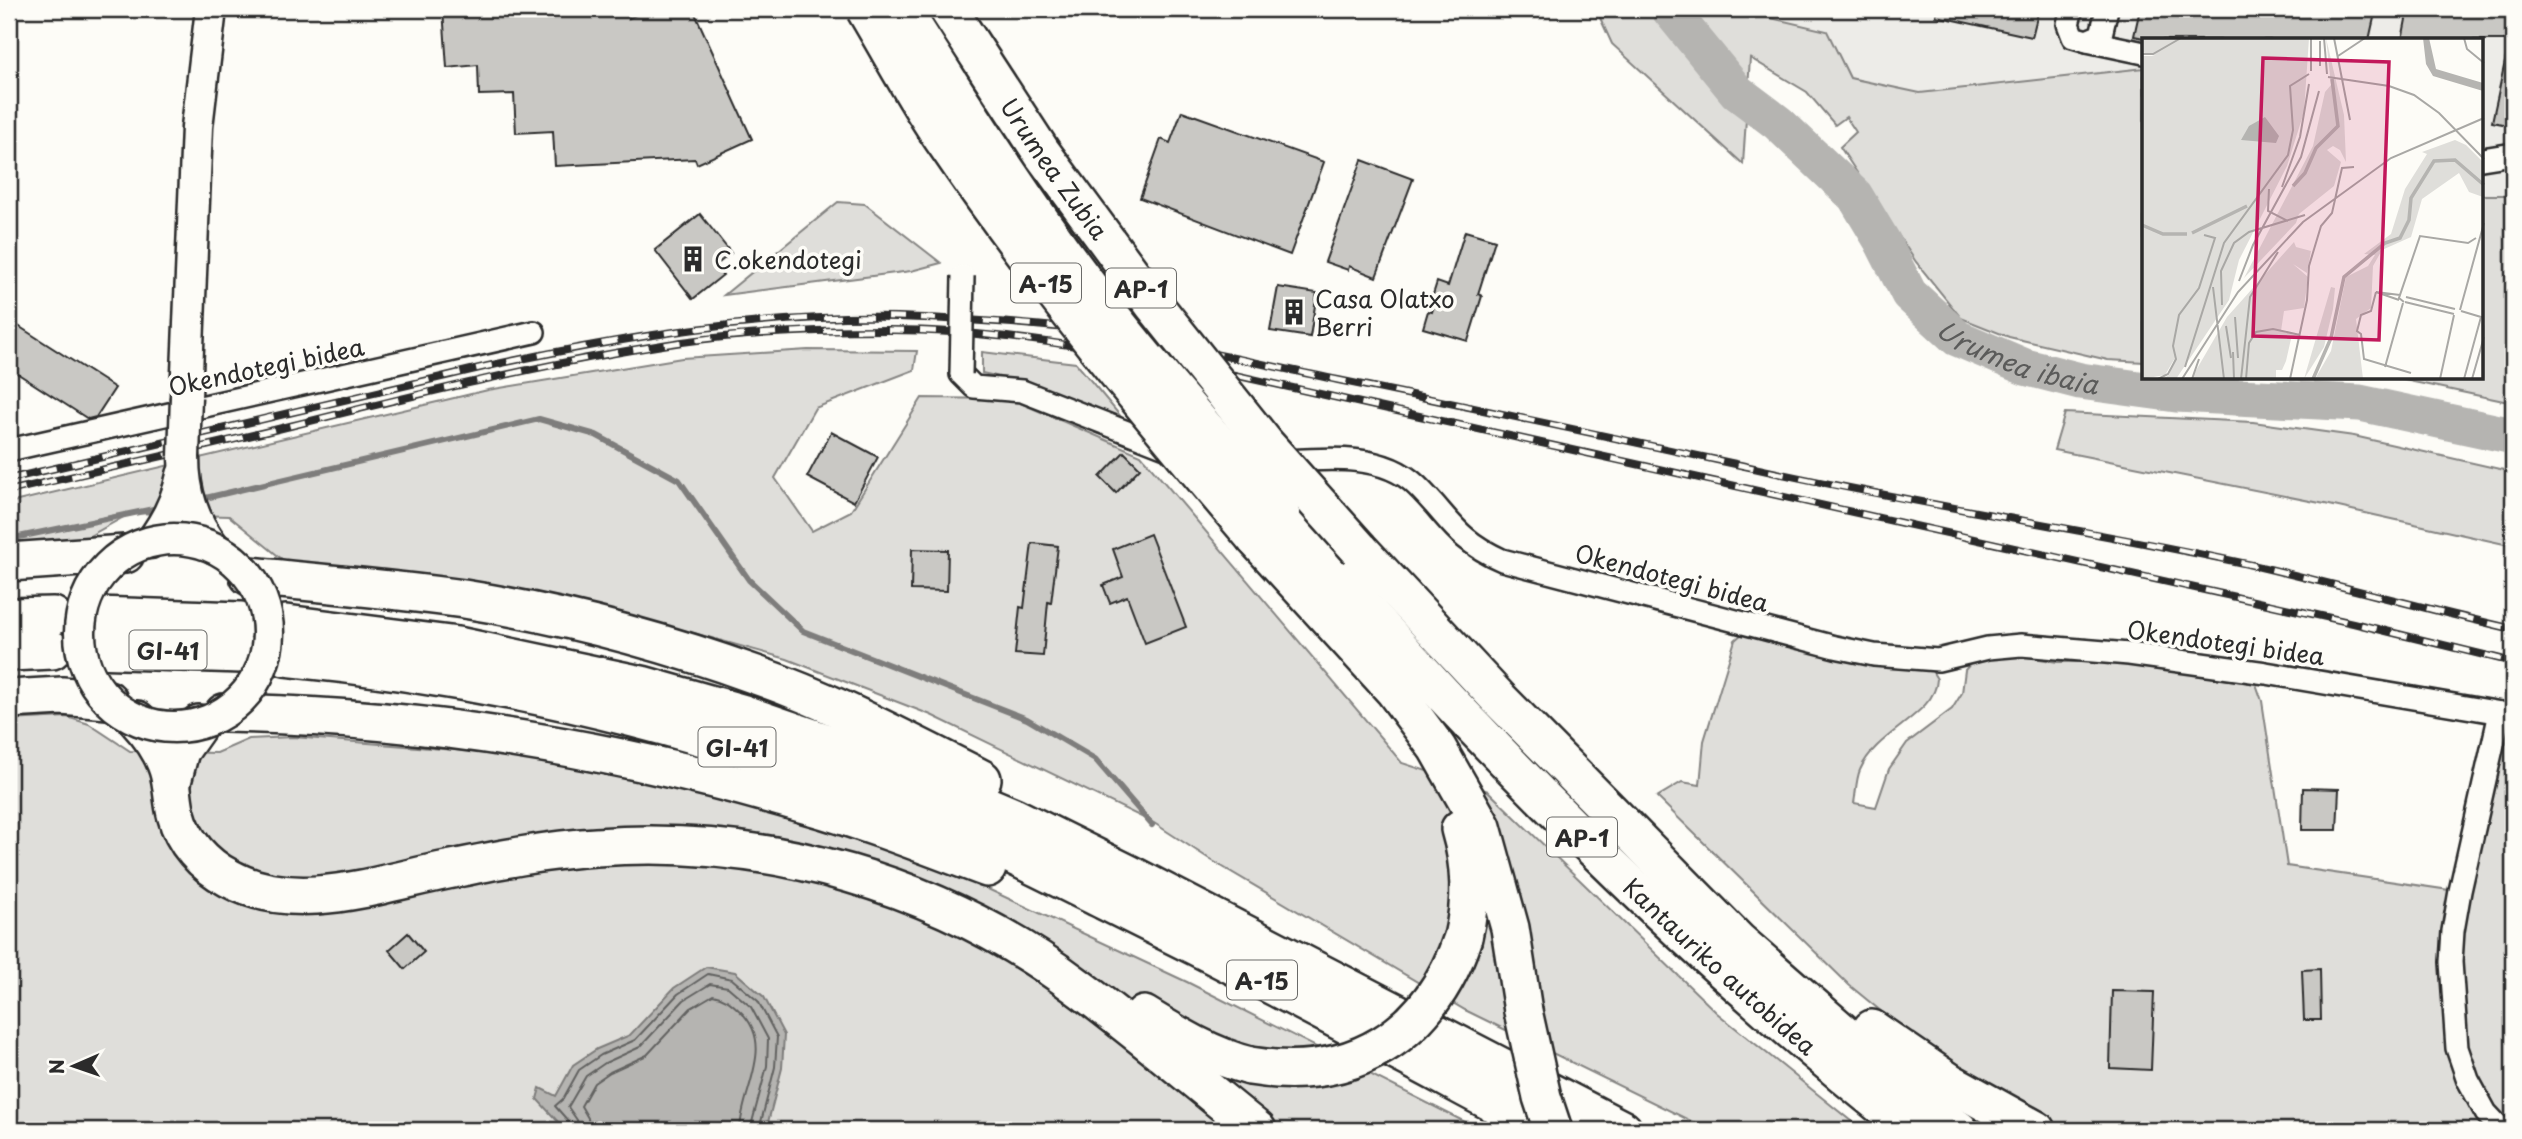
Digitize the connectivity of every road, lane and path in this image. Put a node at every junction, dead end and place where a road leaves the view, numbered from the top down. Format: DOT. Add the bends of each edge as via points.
graph roads {
  1 [pos="211,9"];
  2 [pos="865,9"];
  3 [pos="902,9"];
  4 [pos="948,9"];
  5 [pos="2071,9"];
  6 [pos="2107,9"];
  7 [pos="2087,41"];
  8 [pos="2142,53"];
  9 [pos="2513,154"];
  10 [pos="2484,159"];
  11 [pos="963,276"];
  12 [pos="534,332"];
  13 [pos="9,450"];
  14 [pos="184,457"];
  15 [pos="1268,526"];
  16 [pos="137,548"];
  17 [pos="215,548"];
  18 [pos="9,562"];
  19 [pos="249,576"];
  20 [pos="1305,593"];
  21 [pos="9,618"];
  22 [pos="95,633"];
  23 [pos="241,637"];
  24 [pos="9,652"];
  25 [pos="9,699"];
  26 [pos="122,710"];
  27 [pos="2506,714"];
  28 [pos="212,719"];
  29 [pos="174,798"];
  30 [pos="1660,862"];
  31 [pos="1135,877"];
  32 [pos="1161,929"];
  33 [pos="1077,986"];
  34 [pos="1257,1130"];
  35 [pos="1548,1130"];
  36 [pos="1553,1130"];
  37 [pos="1623,1130"];
  38 [pos="1912,1130"];
  39 [pos="1959,1130"];
  40 [pos="2036,1130"];
  41 [pos="2502,1130"];
  1 -- 14 [label="main road, bridge" via="197,127"];
  2 -- 15 [label="highway, A-15, bridge" via="946,143 1042,278 1145,409"];
  3 -- 15 [label="highway, Urumea Zubia / AP-1, bridge" via="1073,266 1173,391"];
  4 -- 30 [label="highway, Urumea Zubia / AP-1, bridge" via="1042,153 1154,305 1265,444 1500,700"];
  5 -- 7 [label="street" via="2068,24 2073,37"];
  6 -- 7 [label="street" via="2101,35"];
  7 -- 8 [label="street"];
  9 -- 10 [label="street"];
  11 -- 27 [label="street, Okendotegi bidea, bridge" via="961,374 974,387 1022,391 1198,459 1253,463 1344,460 1387,468 1418,486 1465,539 1502,560 1835,648 1928,661 2021,645 2129,653"];
  12 -- 13 [label="street, Okendotegi bidea"];
  14 -- 16 [label="main road" via="168,517"];
  14 -- 17 [label="main road" via="190,506"];
  15 -- 20 [label="highway"];
  15 -- 38 [label="highway, Kantauriko autobidea / AP-1" via="1585,841 1808,1045"];
  16 -- 17 [label="main road, bridge" via="172,539"];
  16 -- 18 [label="highway"];
  16 -- 26 [label="main road, bridge" via="108,567 95,583 81,623 86,664 95,683"];
  17 -- 19 [label="main road, bridge"];
  19 -- 28 [label="main road, bridge" via="264,606 268,639 264,661 242,699"];
  19 -- 31 [label="highway" via="389,589 545,615 627,634 758,675 842,709 1021,799 1107,848"];
  20 -- 33 [label="highway, bridge" via="1415,736 1461,831 1470,873 1468,916 1447,978 1420,1015 1384,1044 1319,1068 1273,1070 1227,1060 1180,1038 1108,993"];
  20 -- 36 [label="highway, bridge" via="1394,690 1437,748 1482,827 1510,928 1523,1011"];
  21 -- 24 [label="highway" via="53,633"];
  22 -- 23 [label="highway, GI-41"];
  25 -- 26 [label="highway" via="62,696"];
  26 -- 28 [label="main road, bridge" via="167,727"];
  26 -- 29 [label="highway" via="159,748"];
  27 -- 41 [label="street" via="2460,891 2451,962 2457,1048 2486,1114"];
  28 -- 29 [label="highway" via="180,751"];
  28 -- 32 [label="highway" via="286,714 410,725 528,739 708,777 810,806 1003,874 1122,924"];
  29 -- 33 [label="highway" via="189,842 198,854 220,873 251,888 290,895 352,890 594,847 689,846 783,857 830,867 917,896 999,937"];
  30 -- 39 [label="highway, Kantauriko autobidea / AP-1" via="1738,941"];
  30 -- 40 [label="highway" via="1904,1053"];
  31 -- 32 [label="highway, GI-41" via="1014,817 913,774 813,736 642,685 458,646 286,640 355,664 526,692 729,745 877,795 1003,850"];
  31 -- 37 [label="highway, A-15"];
  32 -- 35 [label="highway, A-15"];
  33 -- 34 [label="highway"];
}
